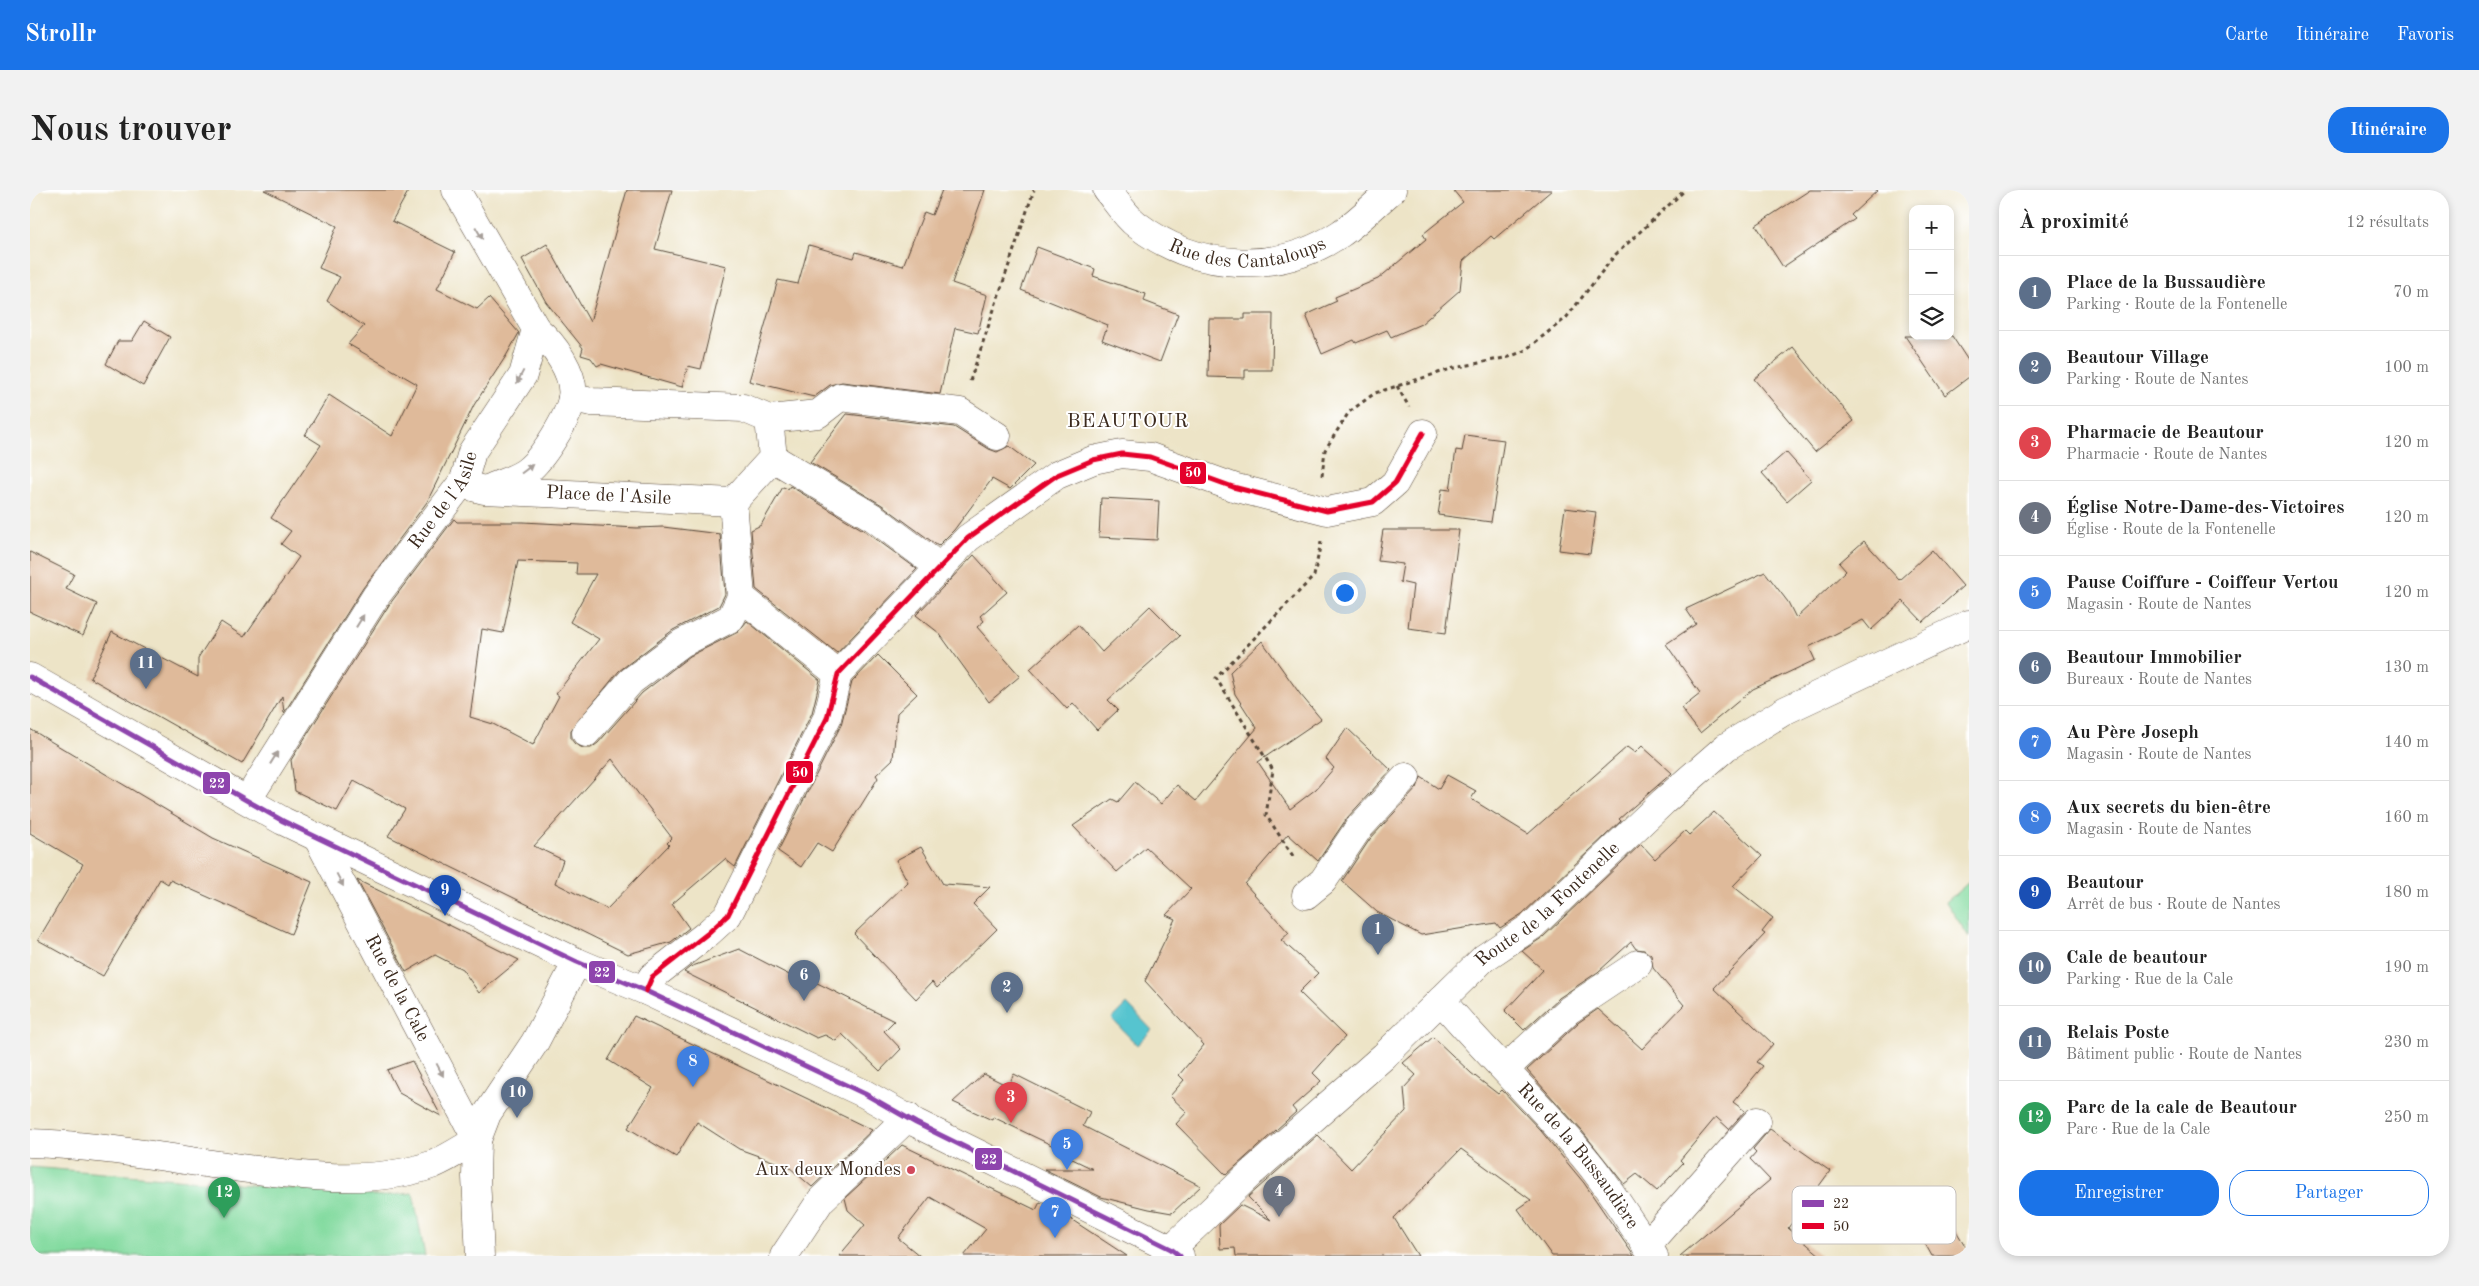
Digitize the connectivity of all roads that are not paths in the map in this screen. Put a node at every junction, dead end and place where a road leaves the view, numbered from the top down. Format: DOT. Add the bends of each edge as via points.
graph roads {
  1 [pos="456,190"];
  2 [pos="1107,190"];
  3 [pos="1392,190"];
  4 [pos="536,329"];
  5 [pos="572,398"];
  6 [pos="769,419"];
  7 [pos="1423,433"];
  8 [pos="997,436"];
  9 [pos="773,458"];
  10 [pos="474,485"];
  11 [pos="733,502"];
  12 [pos="941,568"];
  13 [pos="741,597"];
  14 [pos="1969,624"];
  15 [pos="838,674"];
  16 [pos="30,677"];
  17 [pos="586,733"];
  18 [pos="1406,777"];
  19 [pos="248,799"];
  20 [pos="317,837"];
  21 [pos="1306,894"];
  22 [pos="577,962"];
  23 [pos="1638,964"];
  24 [pos="646,990"];
  25 [pos="1441,1000"];
  26 [pos="1506,1069"];
  27 [pos="908,1117"];
  28 [pos="1757,1121"];
  29 [pos="477,1140"];
  30 [pos="30,1143"];
  31 [pos="1650,1251"];
  32 [pos="1176,1252"];
  33 [pos="480,1256"];
  34 [pos="784,1256"];
  1 -- 4 [label="street, one-way"];
  2 -- 3 [label="street, Rue des Cantaloups" via="1135,223 1168,246 1208,260 1253,264 1295,255 1339,234"];
  4 -- 5 [label="street" via="551,342 561,357"];
  4 -- 10 [label="street, Rue de l'Asile, one-way" via="523,375 472,452"];
  5 -- 6 [label="street" via="592,402 742,408"];
  10 -- 5 [label="street, Place de l'Asile, one-way" via="528,471 553,442"];
  6 -- 8 [label="street" via="818,414 840,397 960,412"];
  6 -- 9 [label="street"];
  7 -- 12 [label="street" via="1395,483 1373,502 1327,511 1234,488 1150,457 1122,454 1094,460 1057,475 968,538"];
  9 -- 11 [label="street"];
  9 -- 12 [label="street" via="874,518"];
  10 -- 11 [label="street, Place de l'Asile"];
  19 -- 10 [label="street, Rue de l'Asile, one-way" via="376,596"];
  11 -- 13 [label="street"];
  12 -- 15 [label="street"];
  13 -- 15 [label="street"];
  13 -- 17 [label="street" via="731,618 682,643 631,680"];
  14 -- 25 [label="street, Route de la Fontenelle" via="1754,727 1664,801 1532,926 1484,958"];
  15 -- 24 [label="street" via="827,718 728,915 652,976"];
  16 -- 19 [label="street"];
  18 -- 21 [label="street" via="1358,829 1323,881"];
  19 -- 20 [label="street"];
  20 -- 22 [label="street"];
  20 -- 29 [label="street, Rue de la Cale, one-way"];
  22 -- 24 [label="street"];
  22 -- 29 [label="street, Rue de la Cale" via="535,1042 487,1114"];
  23 -- 26 [label="street, Rue de la Bussaudière" via="1568,1010"];
  24 -- 27 [label="street"];
  25 -- 26 [label="street, Rue de la Bussaudière" via="1474,1040"];
  25 -- 32 [label="street, Route de la Fontenelle" via="1384,1056 1251,1173"];
  26 -- 31 [label="street, Rue de la Bussaudière" via="1588,1162"];
  27 -- 32 [label="street"];
  27 -- 34 [label="street" via="822,1200"];
  28 -- 31 [label="street, Rue de la Bussaudière"];
  29 -- 30 [label="street" via="434,1164 387,1174 332,1178 80,1145"];
  29 -- 33 [label="street, Rue de la Cale"];
}
